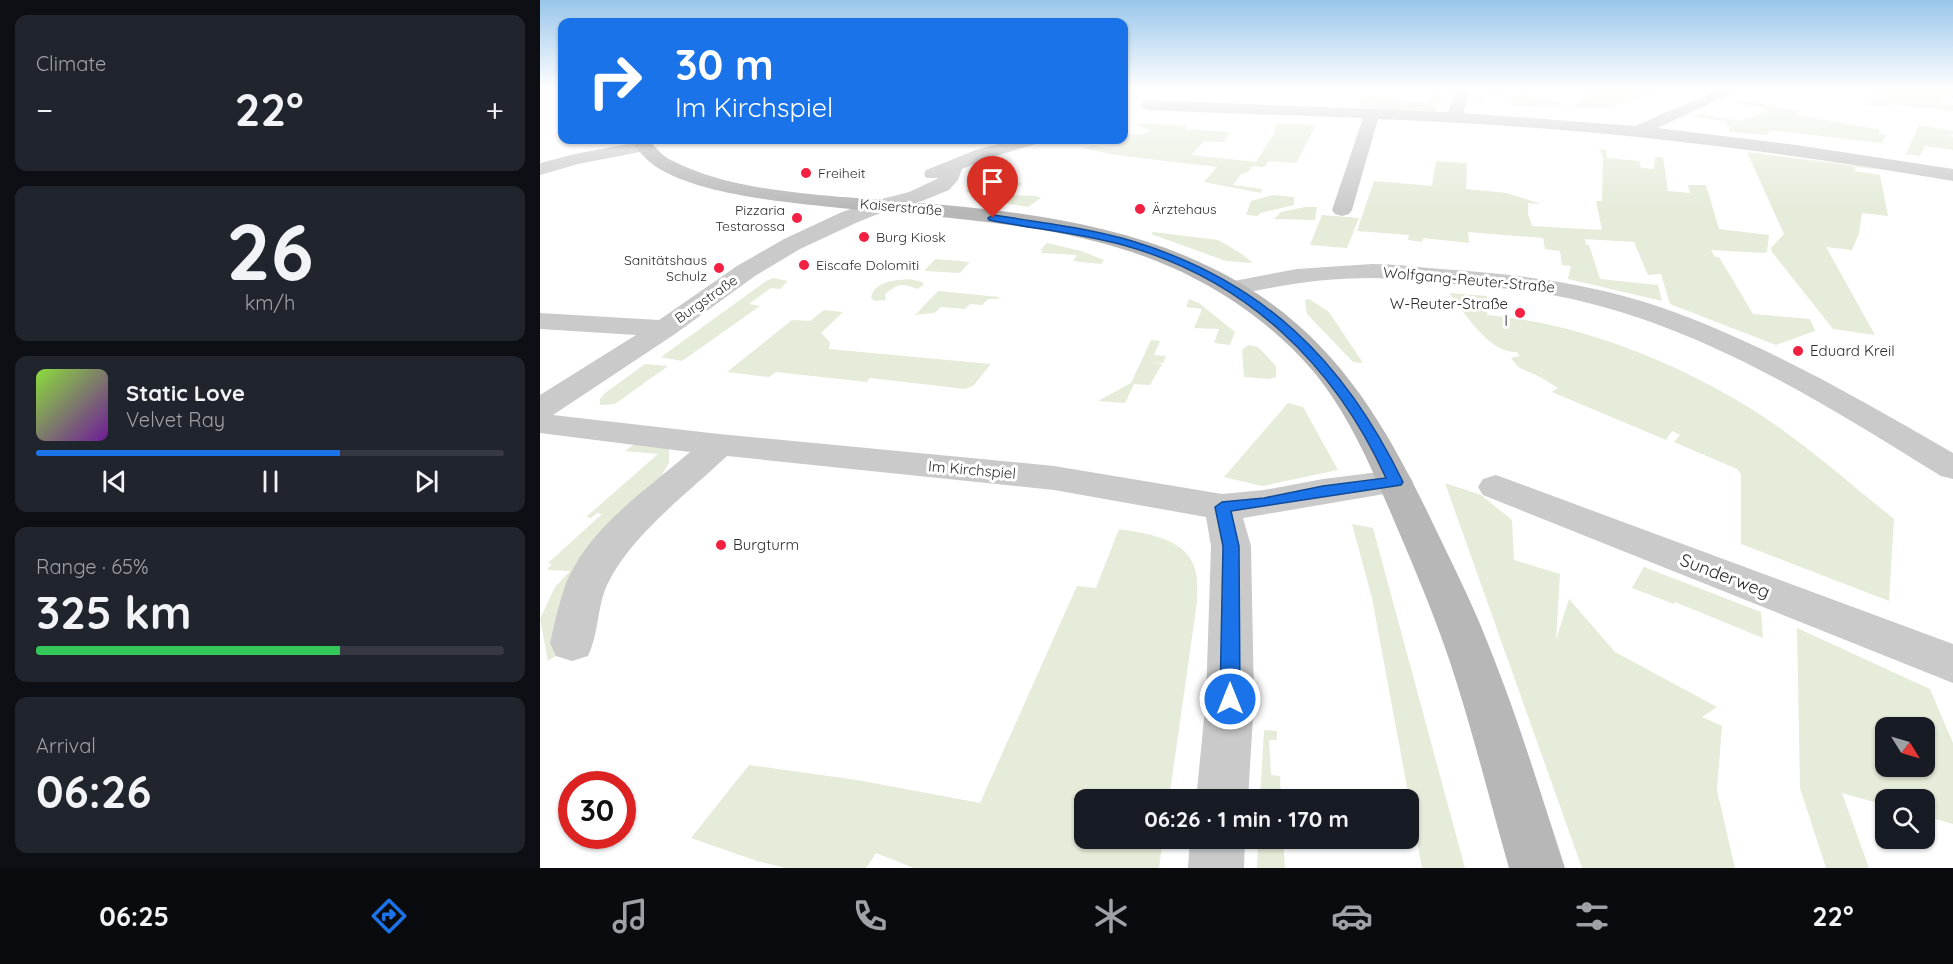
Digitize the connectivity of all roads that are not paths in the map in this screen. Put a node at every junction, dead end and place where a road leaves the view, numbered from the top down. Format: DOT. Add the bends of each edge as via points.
graph roads {
  1 [pos="1367,130"];
  2 [pos="1616,130"];
  3 [pos="1640,130"];
  4 [pos="1637,131"];
  5 [pos="641,144"];
  6 [pos="645,144"];
  7 [pos="1016,144"];
  8 [pos="540,169"];
  9 [pos="1953,175"];
  10 [pos="881,205"];
  11 [pos="1342,210"];
  12 [pos="1232,288"];
  13 [pos="540,321"];
  14 [pos="665,328"];
  15 [pos="540,409"];
  16 [pos="540,423"];
  17 [pos="719,445"];
  18 [pos="1953,468"];
  19 [pos="1395,482"];
  20 [pos="1496,487"];
  21 [pos="1222,507"];
  22 [pos="572,643"];
  23 [pos="1953,664"];
  24 [pos="1223,789"];
  25 [pos="1217,849"];
  26 [pos="1216,868"];
  27 [pos="1537,868"];
  1 -- 11 [label="street"];
  2 -- 4 [label="street"];
  3 -- 4 [label="street"];
  4 -- 9 [label="street"];
  5 -- 8 [label="street"];
  6 -- 10 [label="main road, Kaiserstraße" via="650,157 668,168 713,183"];
  7 -- 10 [label="street, Burgstraße" via="954,166 942,186"];
  10 -- 12 [label="main road, Kaiserstraße" via="957,212 1090,234 1168,257"];
  10 -- 14 [label="street, Burgstraße" via="792,244"];
  12 -- 18 [label="street, Wolfgang-Reuter-Straße" via="1286,277 1364,270 1533,283 1606,299 1682,324 1768,362"];
  12 -- 19 [label="main road, Kaiserstraße" via="1257,304 1308,349 1353,407"];
  13 -- 14 [label="street"];
  14 -- 15 [label="street, Burgstraße"];
  16 -- 17 [label="street, Im Kirchspiel"];
  17 -- 21 [label="street, Im Kirchspiel" via="1054,478"];
  17 -- 22 [label="street" via="622,532 600,558 585,588"];
  19 -- 21 [label="street, Im Kirchspiel"];
  19 -- 27 [label="main road, Kaiserstraße" via="1477,675"];
  20 -- 23 [label="street, Sunderweg"];
  21 -- 24 [label="street" via="1231,546 1230,699"];
  25 -- 26 [label="street"];
}
